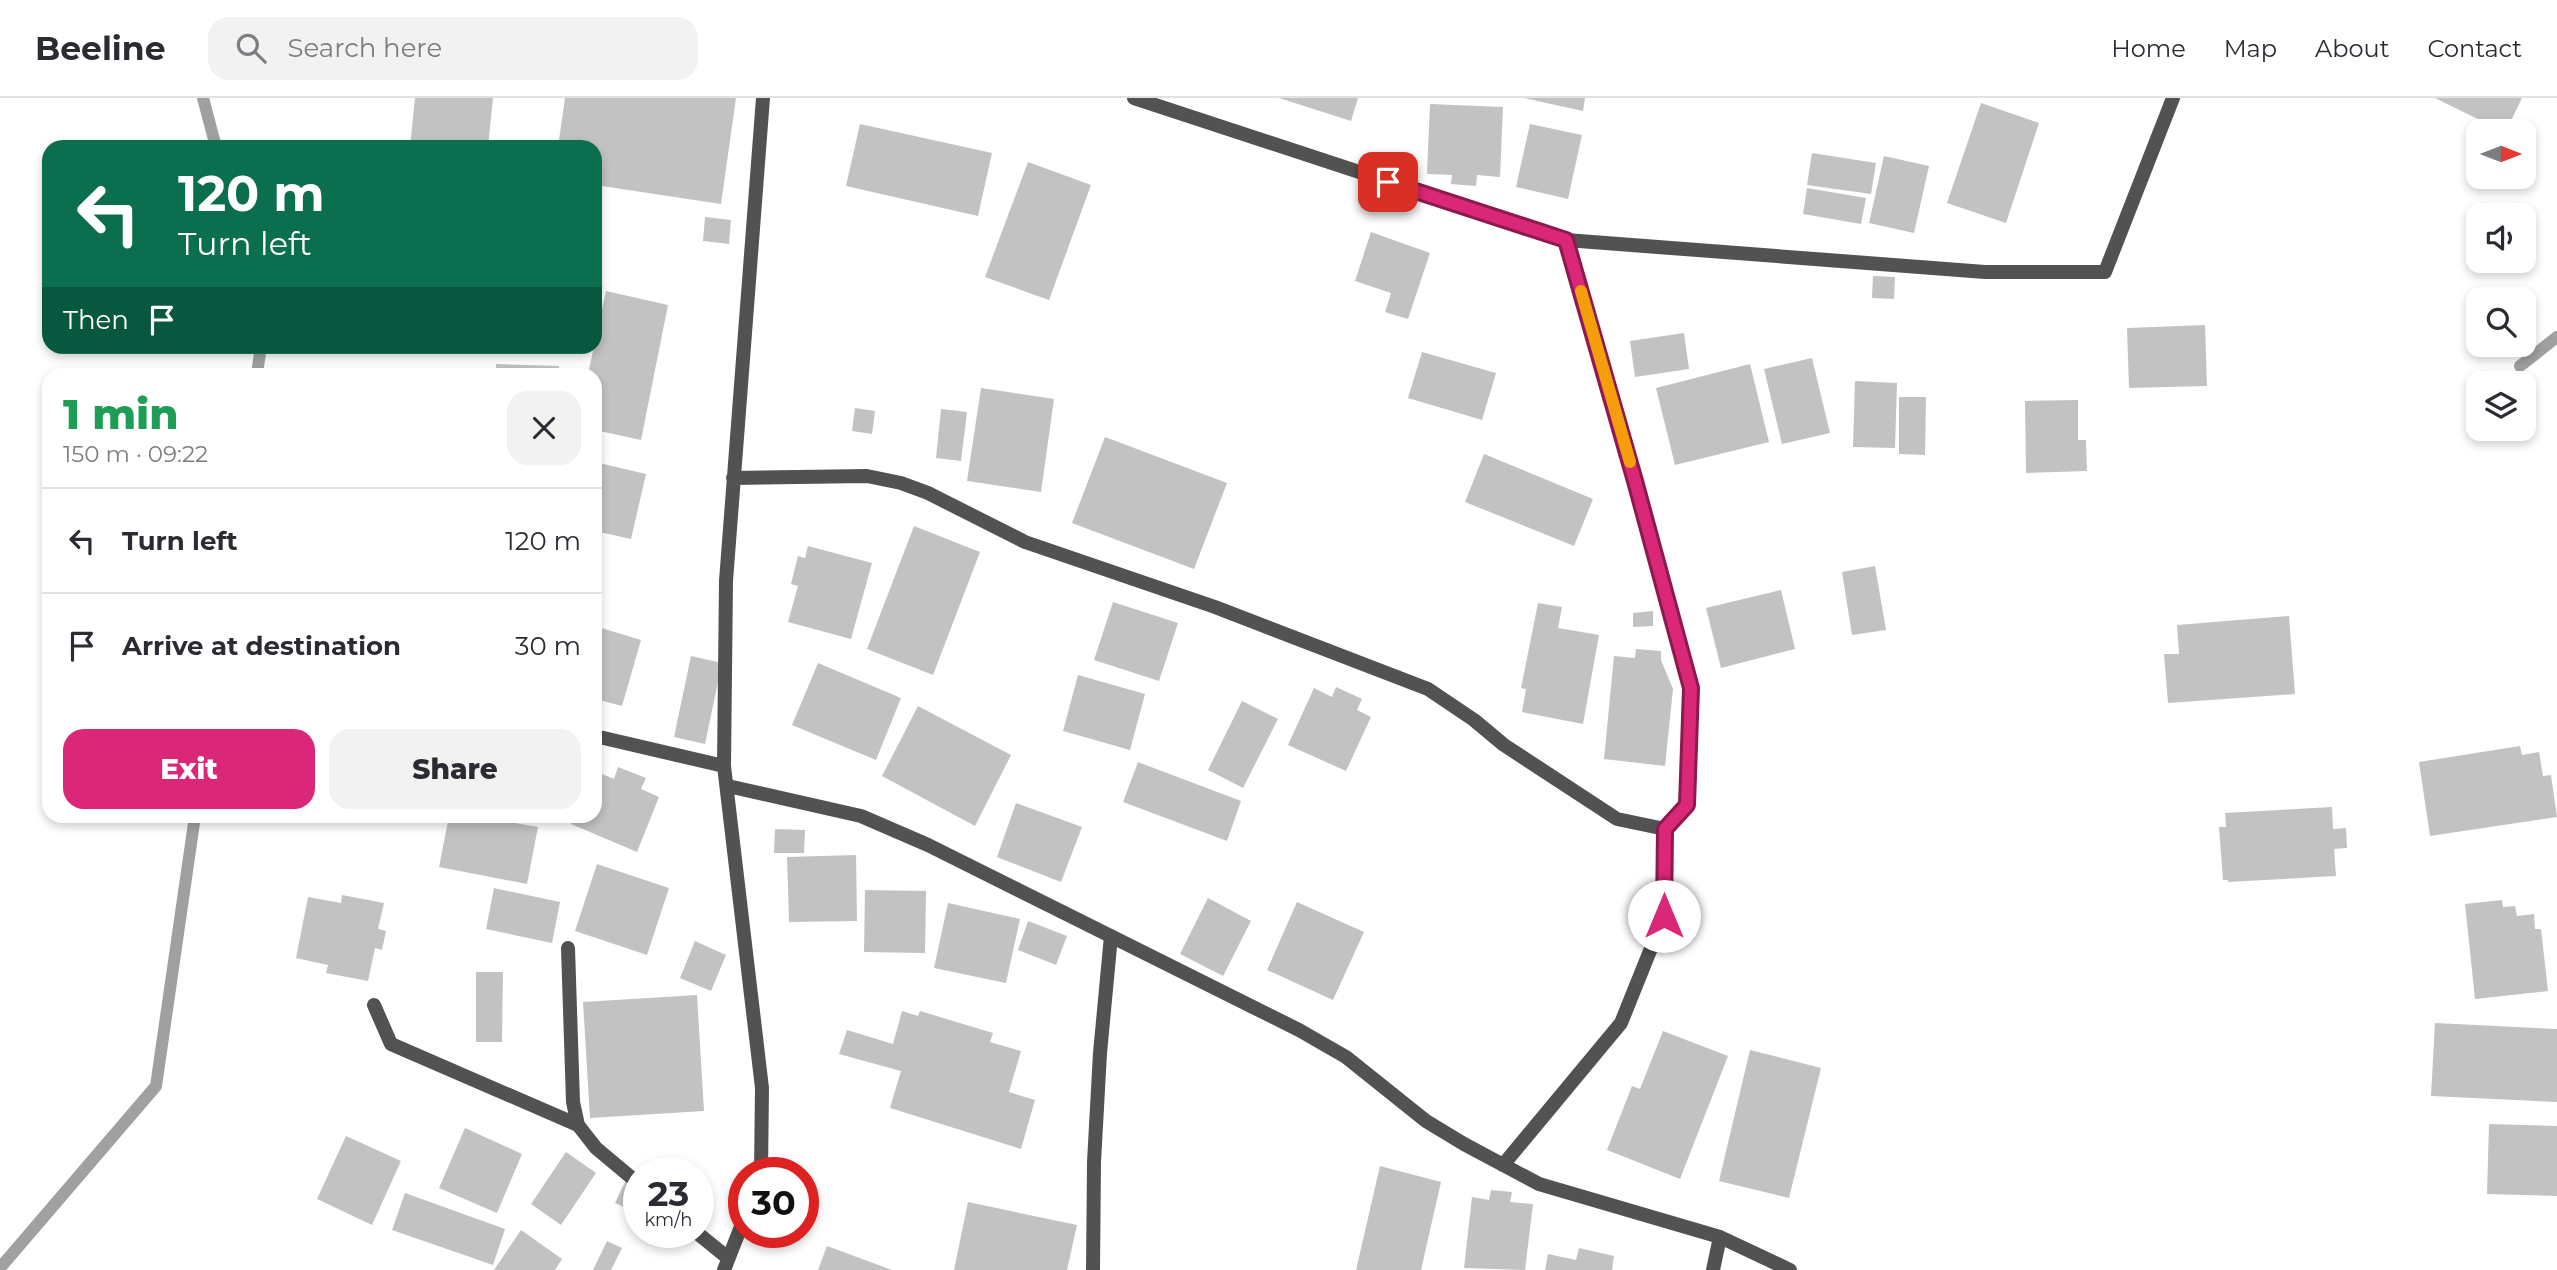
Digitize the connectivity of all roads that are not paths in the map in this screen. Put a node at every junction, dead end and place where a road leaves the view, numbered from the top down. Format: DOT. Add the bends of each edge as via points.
graph roads {
  1 [pos="763,98"];
  2 [pos="1134,98"];
  3 [pos="2173,98"];
  4 [pos="1566,240"];
  5 [pos="733,478"];
  6 [pos="602,738"];
  7 [pos="724,766"];
  8 [pos="728,786"];
  9 [pos="1665,829"];
  10 [pos="1111,936"];
  11 [pos="568,948"];
  12 [pos="374,1005"];
  13 [pos="578,1125"];
  14 [pos="761,1157"];
  15 [pos="1503,1165"];
  16 [pos="623,1171"];
  17 [pos="1720,1237"];
  18 [pos="711,1248"];
  19 [pos="726,1264"];
  20 [pos="1093,1270"];
  21 [pos="1713,1270"];
  22 [pos="1790,1270"];
  1 -- 5 [label="street"];
  2 -- 4 [label="street"];
  3 -- 4 [label="street" via="2105,272 1984,272"];
  4 -- 9 [label="street" via="1691,688 1687,805"];
  5 -- 7 [label="street" via="726,581"];
  5 -- 9 [label="street" via="867,476 928,493 1025,542 1215,607 1428,689 1617,819"];
  6 -- 7 [label="street"];
  7 -- 8 [label="street"];
  8 -- 10 [label="street" via="861,816"];
  8 -- 14 [label="street" via="762,1088"];
  9 -- 15 [label="street" via="1664,916 1621,1023"];
  10 -- 15 [label="street" via="1299,1030 1346,1058 1426,1121"];
  10 -- 20 [label="street" via="1095,1148"];
  11 -- 13 [label="street" via="573,1102"];
  12 -- 13 [label="street" via="391,1044"];
  13 -- 16 [label="street"];
  15 -- 17 [label="street" via="1539,1184"];
  17 -- 21 [label="street"];
  17 -- 22 [label="street"];
  18 -- 19 [label="street"];
}
